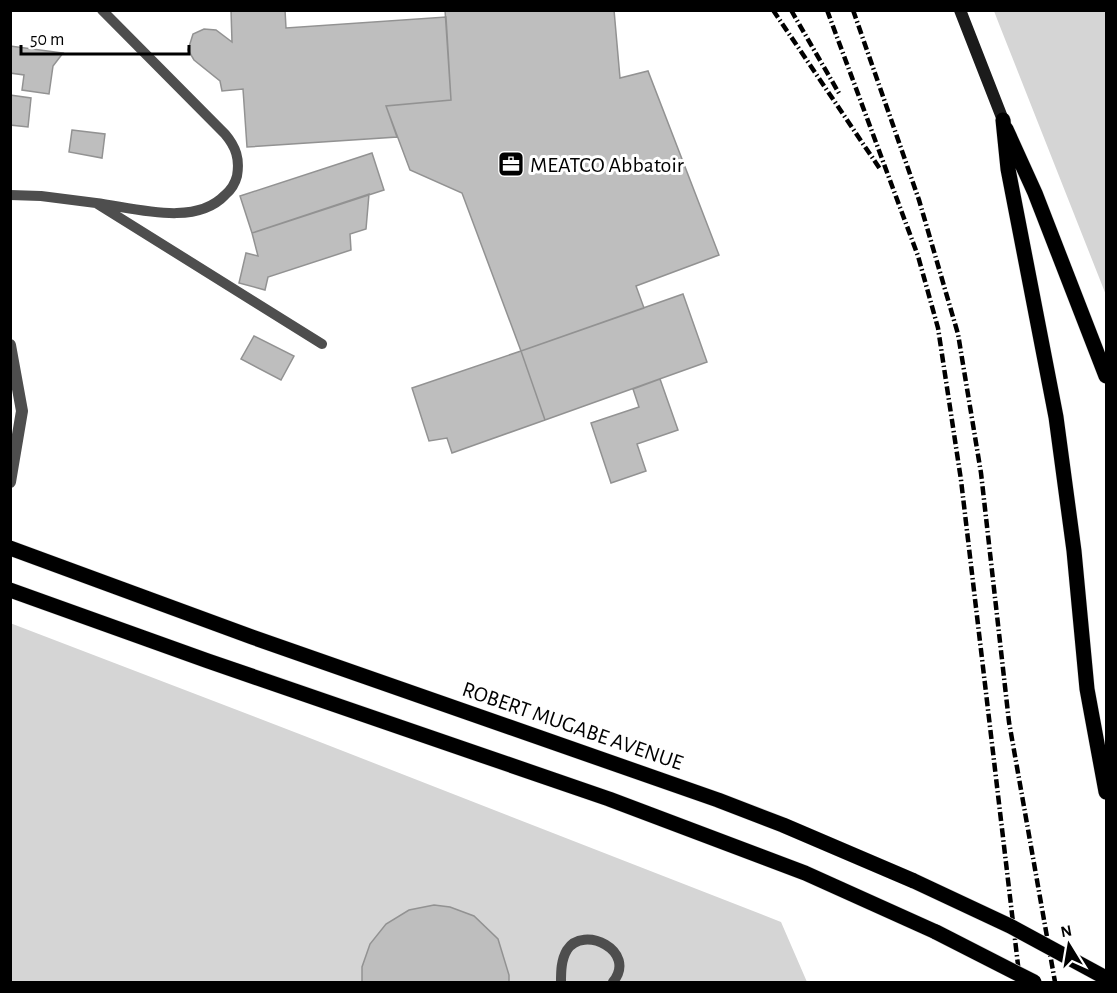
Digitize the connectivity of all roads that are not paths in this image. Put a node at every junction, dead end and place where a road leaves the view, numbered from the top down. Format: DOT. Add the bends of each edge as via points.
graph roads {
  1 [pos="102,10"];
  2 [pos="960,10"];
  3 [pos="1003,120"];
  4 [pos="10,195"];
  5 [pos="96,203"];
  6 [pos="322,344"];
  7 [pos="10,345"];
  8 [pos="1107,376"];
  9 [pos="10,482"];
  10 [pos="13,549"];
  11 [pos="10,590"];
  12 [pos="1107,792"];
  13 [pos="1107,978"];
  14 [pos="561,982"];
  15 [pos="613,982"];
  16 [pos="1034,982"];
  1 -- 5 [label="lane" via="225,134 235,146 239,165 236,183 217,203 201,211 182,215"];
  2 -- 3 [label="street"];
  3 -- 8 [label="main road"];
  3 -- 12 [label="main road" via="1008,169 1056,417 1087,689"];
  4 -- 5 [label="lane"];
  5 -- 6 [label="lane"];
  7 -- 9 [label="street" via="22,411"];
  10 -- 13 [label="main road, ROBERT MUGABE AVENUE, bridge" via="783,825 1010,926"];
  11 -- 16 [label="main road, bridge" via="609,799 805,873 936,932"];
  14 -- 15 [label="lane" via="567,950 578,940 592,940 616,953 619,975"];
}
